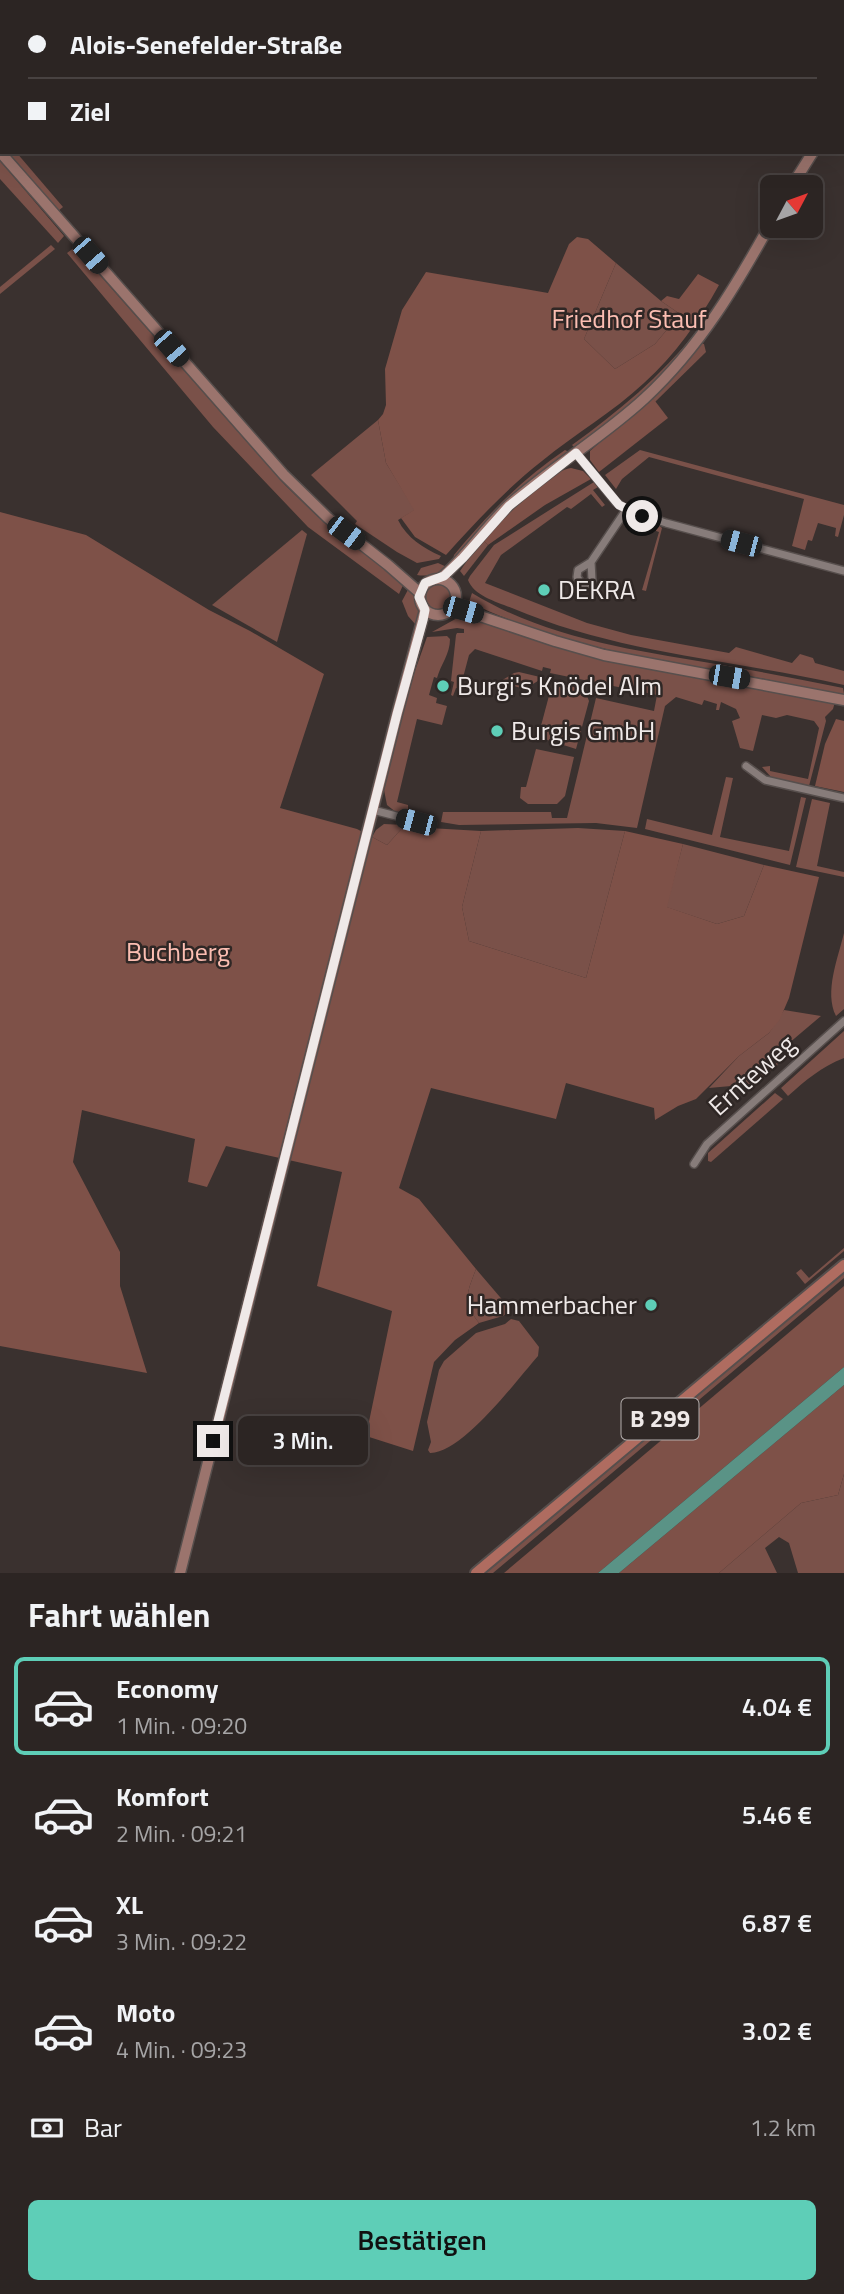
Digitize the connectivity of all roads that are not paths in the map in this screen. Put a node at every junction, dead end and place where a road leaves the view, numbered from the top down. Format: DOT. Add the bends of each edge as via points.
graph roads {
  1 [pos="2,154"];
  2 [pos="812,154"];
  3 [pos="799,175"];
  4 [pos="762,238"];
  5 [pos="576,453"];
  6 [pos="626,510"];
  7 [pos="463,558"];
  8 [pos="591,562"];
  9 [pos="388,565"];
  10 [pos="844,571"];
  11 [pos="441,579"];
  12 [pos="425,583"];
  13 [pos="452,585"];
  14 [pos="420,593"];
  15 [pos="456,596"];
  16 [pos="453,607"];
  17 [pos="430,612"];
  18 [pos="485,616"];
  19 [pos="844,700"];
  20 [pos="746,766"];
  21 [pos="844,797"];
  22 [pos="373,810"];
  23 [pos="431,824"];
  24 [pos="844,1021"];
  25 [pos="694,1164"];
  26 [pos="844,1265"];
  27 [pos="180,1573"];
  28 [pos="476,1573"];
  1 -- 9 [label="street" via="284,475 328,518"];
  2 -- 3 [label="street"];
  4 -- 5 [label="street" via="692,350 635,407"];
  5 -- 6 [label="street"];
  5 -- 7 [label="street" via="509,506"];
  6 -- 8 [label="street"];
  6 -- 10 [label="street"];
  7 -- 11 [label="street"];
  7 -- 13 [label="street"];
  9 -- 12 [label="street"];
  9 -- 14 [label="street"];
  11 -- 12 [label="street"];
  11 -- 13 [label="street"];
  12 -- 14 [label="street"];
  13 -- 15 [label="street"];
  14 -- 17 [label="street" via="421,603"];
  15 -- 16 [label="street"];
  15 -- 18 [label="street"];
  16 -- 17 [label="street" via="446,613"];
  16 -- 18 [label="street"];
  17 -- 22 [label="street" via="416,647"];
  18 -- 19 [label="street" via="604,655"];
  20 -- 21 [label="street" via="765,780"];
  22 -- 23 [label="street"];
  22 -- 27 [label="street"];
  24 -- 25 [label="street, Ernteweg" via="706,1144"];
  26 -- 28 [label="main road, B 299"];
}
